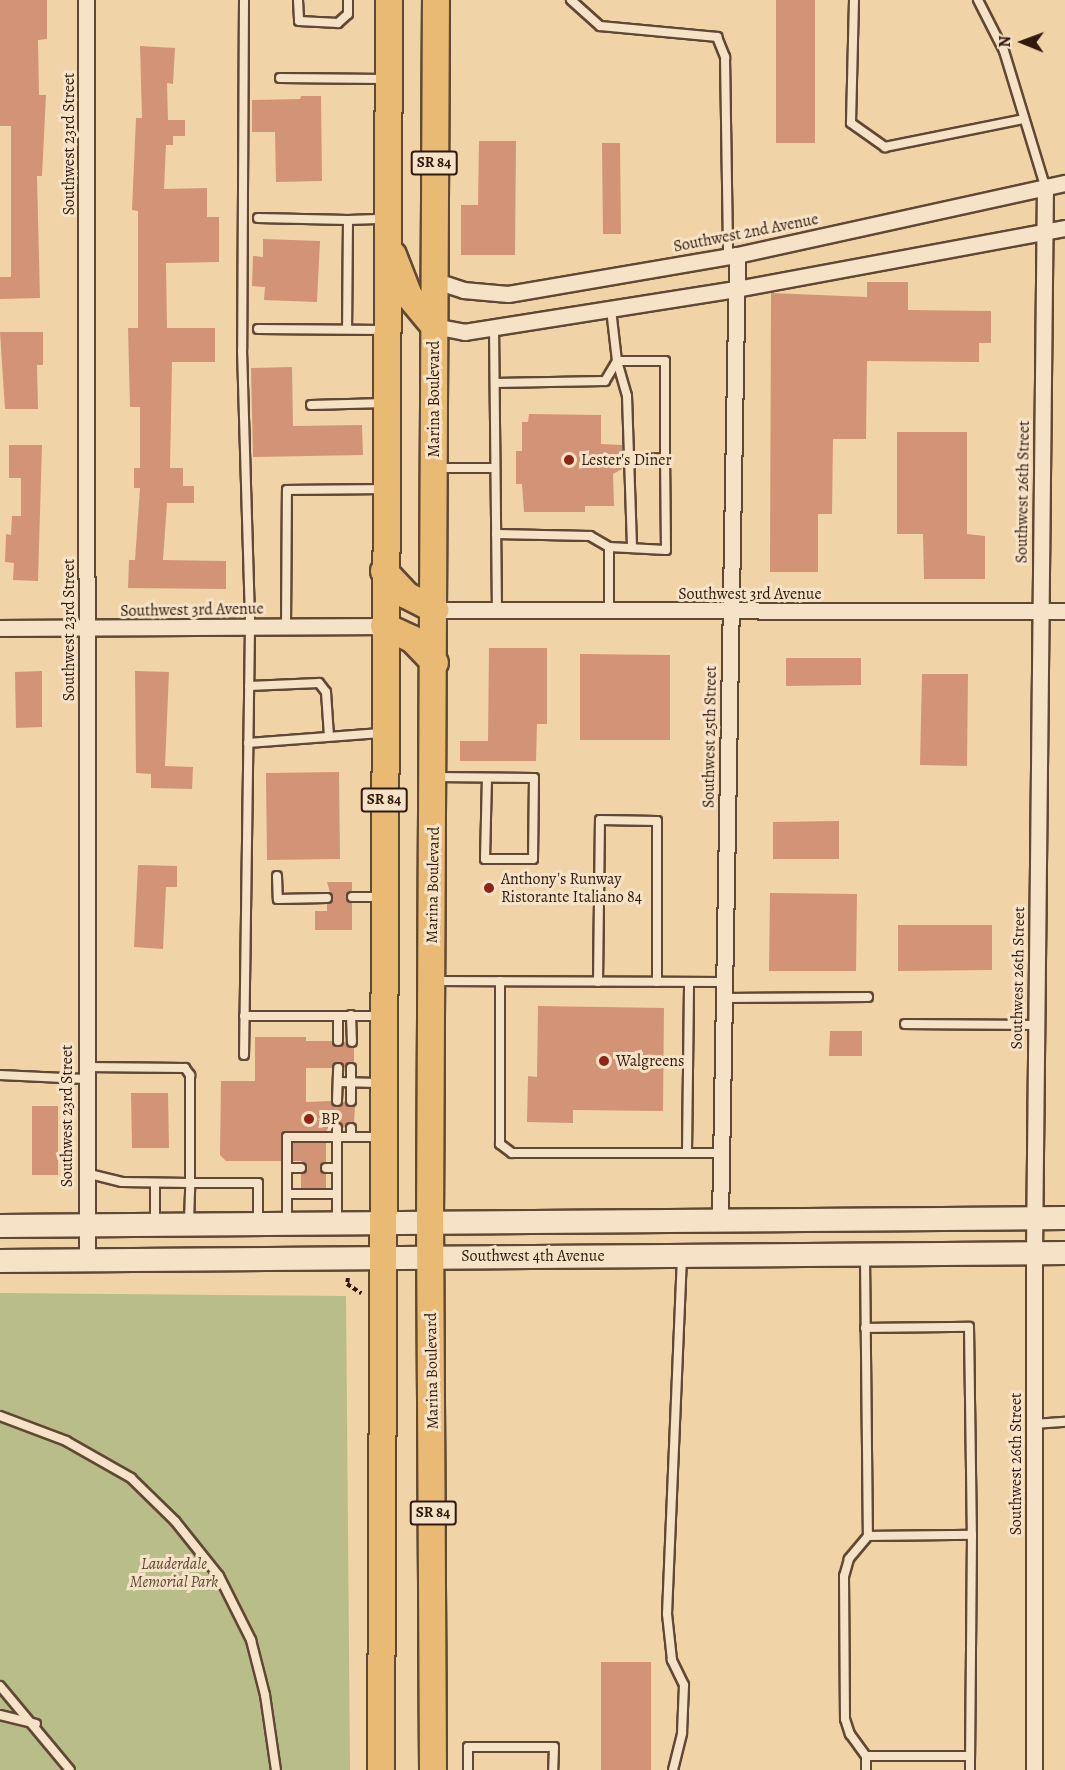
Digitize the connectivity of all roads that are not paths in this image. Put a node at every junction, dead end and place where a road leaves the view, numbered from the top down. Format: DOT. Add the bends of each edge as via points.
graph roads {
  1 [pos="86,0"];
  2 [pos="244,0"];
  3 [pos="298,0"];
  4 [pos="348,0"];
  5 [pos="389,0"];
  6 [pos="436,0"];
  7 [pos="571,0"];
  8 [pos="854,0"];
  9 [pos="978,0"];
  10 [pos="280,78"];
  11 [pos="388,79"];
  12 [pos="1024,119"];
  13 [pos="1065,183"];
  14 [pos="1045,186"];
  15 [pos="258,218"];
  16 [pos="387,219"];
  17 [pos="348,220"];
  18 [pos="1065,228"];
  19 [pos="1046,231"];
  20 [pos="733,255"];
  21 [pos="433,280"];
  22 [pos="736,289"];
  23 [pos="611,309"];
  24 [pos="434,326"];
  25 [pos="494,327"];
  26 [pos="258,329"];
  27 [pos="347,330"];
  28 [pos="386,330"];
  29 [pos="617,362"];
  30 [pos="495,383"];
  31 [pos="386,403"];
  32 [pos="311,405"];
  33 [pos="665,458"];
  34 [pos="629,460"];
  35 [pos="434,468"];
  36 [pos="495,468"];
  37 [pos="385,489"];
  38 [pos="496,534"];
  39 [pos="609,548"];
  40 [pos="632,548"];
  41 [pos="384,571"];
  42 [pos="435,610"];
  43 [pos="497,610"];
  44 [pos="1039,611"];
  45 [pos="1065,611"];
  46 [pos="609,612"];
  47 [pos="730,613"];
  48 [pos="384,626"];
  49 [pos="250,627"];
  50 [pos="285,627"];
  51 [pos="0,628"];
  52 [pos="87,629"];
  53 [pos="435,663"];
  54 [pos="249,686"];
  55 [pos="384,733"];
  56 [pos="329,735"];
  57 [pos="248,743"];
  58 [pos="434,777"];
  59 [pos="487,778"];
  60 [pos="278,876"];
  61 [pos="352,897"];
  62 [pos="384,897"];
  63 [pos="327,898"];
  64 [pos="432,981"];
  65 [pos="500,981"];
  66 [pos="598,981"];
  67 [pos="657,982"];
  68 [pos="689,982"];
  69 [pos="724,990"];
  70 [pos="868,997"];
  71 [pos="244,1016"];
  72 [pos="338,1016"];
  73 [pos="351,1016"];
  74 [pos="384,1016"];
  75 [pos="905,1024"];
  76 [pos="1035,1025"];
  77 [pos="338,1041"];
  78 [pos="351,1041"];
  79 [pos="244,1055"];
  80 [pos="338,1068"];
  81 [pos="351,1068"];
  82 [pos="85,1073"];
  83 [pos="0,1076"];
  84 [pos="338,1082"];
  85 [pos="351,1083"];
  86 [pos="384,1083"];
  87 [pos="337,1101"];
  88 [pos="351,1101"];
  89 [pos="338,1128"];
  90 [pos="351,1128"];
  91 [pos="337,1137"];
  92 [pos="351,1137"];
  93 [pos="384,1137"];
  94 [pos="687,1152"];
  95 [pos="721,1153"];
  96 [pos="287,1168"];
  97 [pos="301,1168"];
  98 [pos="326,1168"];
  99 [pos="337,1168"];
  100 [pos="85,1172"];
  101 [pos="190,1183"];
  102 [pos="155,1184"];
  103 [pos="287,1194"];
  104 [pos="337,1194"];
  105 [pos="1034,1218"];
  106 [pos="1065,1218"];
  107 [pos="720,1221"];
  108 [pos="430,1223"];
  109 [pos="384,1224"];
  110 [pos="258,1225"];
  111 [pos="287,1225"];
  112 [pos="337,1225"];
  113 [pos="0,1226"];
  114 [pos="85,1226"];
  115 [pos="155,1226"];
  116 [pos="189,1226"];
  117 [pos="865,1253"];
  118 [pos="1034,1253"];
  119 [pos="1065,1253"];
  120 [pos="430,1256"];
  121 [pos="383,1257"];
  122 [pos="682,1257"];
  123 [pos="87,1261"];
  124 [pos="0,1262"];
  125 [pos="865,1328"];
  126 [pos="0,1416"];
  127 [pos="1065,1422"];
  128 [pos="1034,1424"];
  129 [pos="972,1535"];
  130 [pos="867,1536"];
  131 [pos="0,1686"];
  132 [pos="0,1715"];
  133 [pos="36,1724"];
  134 [pos="866,1756"];
  135 [pos="970,1756"];
  136 [pos="70,1770"];
  137 [pos="276,1770"];
  138 [pos="381,1770"];
  139 [pos="433,1770"];
  140 [pos="468,1770"];
  141 [pos="553,1770"];
  142 [pos="673,1770"];
  143 [pos="866,1770"];
  144 [pos="970,1770"];
  145 [pos="1034,1770"];
  1 -- 52 [label="street, Southwest 23rd Street"];
  2 -- 49 [label="lane" via="242,350"];
  3 -- 4 [label="lane" via="299,21 327,23 344,20"];
  5 -- 11 [label="main road, SR 84"];
  6 -- 21 [label="main road, Marina Boulevard / SR 84"];
  7 -- 20 [label="lane" via="600,26 717,37 725,57"];
  8 -- 12 [label="lane" via="851,123 885,147"];
  9 -- 12 [label="lane" via="1004,51"];
  10 -- 11 [label="lane"];
  11 -- 16 [label="main road, SR 84"];
  12 -- 14 [label="lane"];
  13 -- 14 [label="street, Southwest 2nd Avenue"];
  14 -- 19 [label="street, Southwest 26th Street"];
  14 -- 20 [label="street, Southwest 2nd Avenue"];
  15 -- 17 [label="lane"];
  16 -- 17 [label="lane"];
  16 -- 24 [label="main road" via="395,263 409,296"];
  16 -- 28 [label="main road, SR 84"];
  17 -- 27 [label="lane"];
  18 -- 19 [label="street"];
  19 -- 22 [label="street"];
  19 -- 44 [label="street, Southwest 26th Street"];
  20 -- 21 [label="street, Southwest 2nd Avenue" via="508,294 463,290"];
  20 -- 22 [label="street, Southwest 25th Street"];
  21 -- 24 [label="main road, Marina Boulevard / SR 84"];
  22 -- 23 [label="street"];
  22 -- 47 [label="street, Southwest 25th Street"];
  23 -- 25 [label="street"];
  23 -- 29 [label="lane"];
  24 -- 25 [label="street" via="460,332"];
  24 -- 35 [label="main road, Marina Boulevard / SR 84"];
  25 -- 30 [label="lane"];
  26 -- 27 [label="lane"];
  27 -- 28 [label="lane"];
  28 -- 31 [label="main road, SR 84"];
  29 -- 30 [label="lane" via="605,381"];
  29 -- 33 [label="lane" via="665,361"];
  29 -- 34 [label="lane" via="627,396"];
  30 -- 36 [label="lane"];
  31 -- 32 [label="lane"];
  31 -- 37 [label="main road, SR 84"];
  33 -- 34 [label="lane"];
  33 -- 40 [label="lane" via="666,550"];
  34 -- 40 [label="lane"];
  35 -- 36 [label="lane"];
  35 -- 42 [label="main road, Marina Boulevard / SR 84"];
  36 -- 38 [label="lane"];
  37 -- 41 [label="main road, SR 84"];
  37 -- 50 [label="lane" via="286,490"];
  38 -- 39 [label="lane" via="590,536"];
  38 -- 43 [label="lane"];
  39 -- 40 [label="lane"];
  39 -- 46 [label="lane"];
  41 -- 42 [label="main road" via="406,595"];
  41 -- 48 [label="main road, SR 84"];
  42 -- 43 [label="street, Southwest 3rd Avenue"];
  42 -- 53 [label="main road, Marina Boulevard / SR 84"];
  43 -- 46 [label="street, Southwest 3rd Avenue"];
  44 -- 45 [label="street, Southwest 3rd Avenue"];
  44 -- 47 [label="street, Southwest 3rd Avenue"];
  44 -- 76 [label="street, Southwest 26th Street"];
  46 -- 47 [label="street, Southwest 3rd Avenue"];
  47 -- 69 [label="street, Southwest 25th Street"];
  48 -- 50 [label="street, Southwest 3rd Avenue"];
  48 -- 53 [label="main road" via="400,630"];
  48 -- 55 [label="main road, SR 84"];
  49 -- 50 [label="street, Southwest 3rd Avenue"];
  49 -- 52 [label="street, Southwest 3rd Avenue"];
  49 -- 54 [label="lane"];
  51 -- 52 [label="street, Southwest 3rd Avenue"];
  52 -- 82 [label="street, Southwest 23rd Street"];
  53 -- 58 [label="main road, Marina Boulevard / SR 84"];
  54 -- 56 [label="lane" via="319,683 326,692"];
  54 -- 57 [label="lane"];
  55 -- 56 [label="lane"];
  55 -- 62 [label="main road, SR 84"];
  56 -- 57 [label="lane"];
  57 -- 71 [label="lane"];
  58 -- 59 [label="lane"];
  58 -- 64 [label="main road, Marina Boulevard / SR 84"];
  59 -- 59 [label="lane" via="534,778 533,859 485,859"];
  60 -- 63 [label="lane" via="278,899"];
  61 -- 62 [label="lane"];
  62 -- 74 [label="main road, SR 84"];
  64 -- 65 [label="lane"];
  64 -- 108 [label="main road, Marina Boulevard / SR 84"];
  65 -- 66 [label="lane"];
  65 -- 94 [label="lane" via="500,1144 512,1153"];
  66 -- 67 [label="lane"];
  66 -- 67 [label="lane" via="600,820 612,820 657,821"];
  67 -- 68 [label="lane"];
  68 -- 69 [label="lane"];
  68 -- 94 [label="lane"];
  69 -- 70 [label="lane"];
  69 -- 95 [label="street, Southwest 25th Street"];
  71 -- 72 [label="lane"];
  71 -- 79 [label="lane"];
  72 -- 73 [label="lane"];
  72 -- 77 [label="lane"];
  73 -- 74 [label="lane"];
  73 -- 78 [label="lane"];
  74 -- 86 [label="main road, SR 84"];
  75 -- 76 [label="lane"];
  76 -- 105 [label="street, Southwest 26th Street"];
  80 -- 84 [label="lane"];
  81 -- 85 [label="lane"];
  82 -- 83 [label="lane"];
  82 -- 100 [label="street, Southwest 23rd Street"];
  82 -- 101 [label="lane" via="184,1068 189,1075"];
  84 -- 85 [label="lane"];
  84 -- 87 [label="lane"];
  85 -- 86 [label="lane"];
  85 -- 88 [label="lane"];
  86 -- 93 [label="main road, SR 84"];
  89 -- 91 [label="lane"];
  90 -- 92 [label="lane"];
  91 -- 92 [label="lane"];
  91 -- 96 [label="lane" via="287,1137"];
  91 -- 99 [label="lane"];
  92 -- 93 [label="lane"];
  93 -- 109 [label="main road, SR 84"];
  94 -- 95 [label="lane"];
  95 -- 107 [label="street, Southwest 25th Street"];
  96 -- 97 [label="lane"];
  96 -- 103 [label="lane"];
  98 -- 99 [label="lane"];
  99 -- 104 [label="lane"];
  100 -- 102 [label="lane" via="122,1182"];
  100 -- 114 [label="street, Southwest 23rd Street"];
  101 -- 102 [label="lane"];
  101 -- 110 [label="lane" via="258,1183"];
  101 -- 116 [label="lane"];
  102 -- 115 [label="lane"];
  103 -- 104 [label="lane"];
  103 -- 111 [label="lane"];
  104 -- 112 [label="lane"];
  105 -- 106 [label="street, Southwest 4th Avenue"];
  105 -- 107 [label="street, Southwest 4th Avenue"];
  105 -- 118 [label="street, Southwest 26th Street"];
  107 -- 108 [label="street, Southwest 4th Avenue"];
  108 -- 109 [label="street, Southwest 4th Avenue"];
  108 -- 120 [label="main road, Marina Boulevard / SR 84"];
  109 -- 112 [label="street, Southwest 4th Avenue"];
  109 -- 121 [label="main road, SR 84"];
  110 -- 111 [label="street, Southwest 4th Avenue"];
  110 -- 116 [label="street, Southwest 4th Avenue"];
  111 -- 112 [label="street, Southwest 4th Avenue"];
  113 -- 114 [label="street, Southwest 4th Avenue"];
  114 -- 115 [label="street, Southwest 4th Avenue"];
  114 -- 123 [label="street, Southwest 23rd Street"];
  115 -- 116 [label="street, Southwest 4th Avenue"];
  117 -- 118 [label="street, Southwest 4th Avenue"];
  117 -- 122 [label="street, Southwest 4th Avenue"];
  117 -- 125 [label="lane"];
  118 -- 119 [label="street, Southwest 4th Avenue"];
  118 -- 128 [label="street, Southwest 26th Street"];
  120 -- 121 [label="street, Southwest 4th Avenue"];
  120 -- 122 [label="street, Southwest 4th Avenue"];
  120 -- 139 [label="main road, Marina Boulevard / SR 84"];
  121 -- 123 [label="street, Southwest 4th Avenue"];
  121 -- 138 [label="main road, SR 84"];
  122 -- 142 [label="lane" via="667,1614 672,1660 684,1685 682,1733"];
  123 -- 124 [label="street, Southwest 4th Avenue"];
  125 -- 129 [label="lane" via="969,1327"];
  125 -- 130 [label="lane"];
  126 -- 137 [label="lane" via="66,1441 131,1478 175,1521 219,1576 250,1640 265,1695"];
  127 -- 128 [label="lane"];
  128 -- 145 [label="street, Southwest 26th Street"];
  129 -- 130 [label="lane"];
  129 -- 135 [label="lane"];
  130 -- 134 [label="lane" via="849,1559 844,1576 845,1719 850,1734"];
  131 -- 133 [label="lane"];
  132 -- 133 [label="lane"];
  133 -- 136 [label="lane"];
  134 -- 135 [label="lane"];
  134 -- 143 [label="lane"];
  135 -- 144 [label="lane"];
  140 -- 141 [label="lane" via="468,1747 554,1747"];
}
